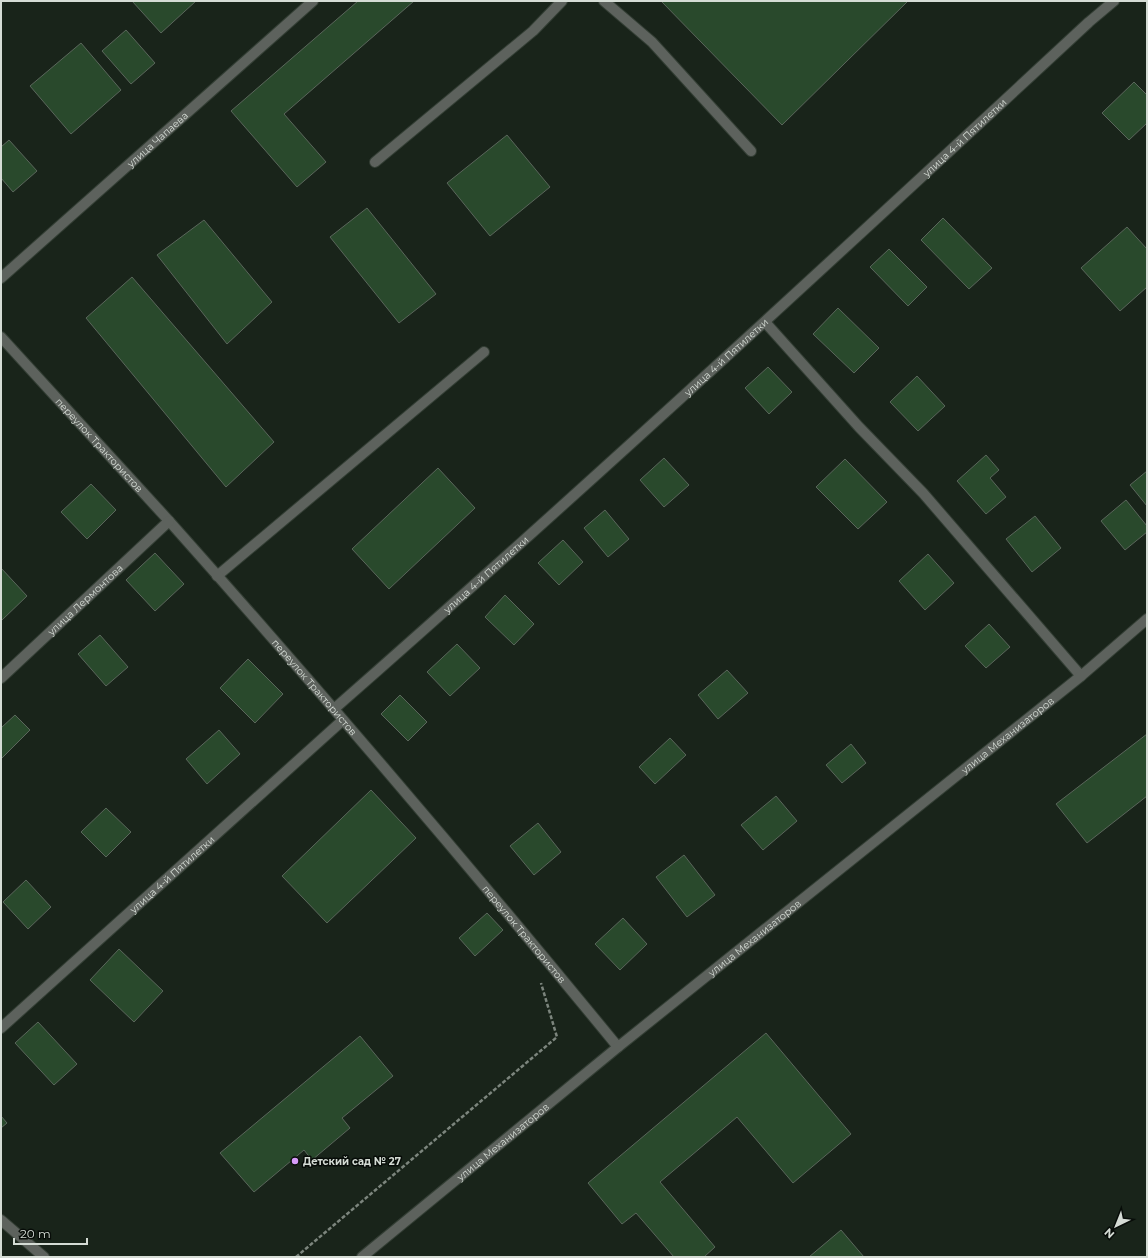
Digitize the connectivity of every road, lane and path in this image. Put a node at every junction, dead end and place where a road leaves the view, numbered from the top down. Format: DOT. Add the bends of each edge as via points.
graph roads {
  1 [pos="313,1"];
  2 [pos="562,1"];
  3 [pos="604,1"];
  4 [pos="1114,1"];
  5 [pos="751,151"];
  6 [pos="376,162"];
  7 [pos="1,278"];
  8 [pos="765,322"];
  9 [pos="1,337"];
  10 [pos="484,352"];
  11 [pos="169,521"];
  12 [pos="217,576"];
  13 [pos="1147,619"];
  14 [pos="1081,676"];
  15 [pos="1,678"];
  16 [pos="334,709"];
  17 [pos="343,720"];
  18 [pos="540,979"];
  19 [pos="1,1028"];
  20 [pos="618,1047"];
  21 [pos="1,1220"];
  22 [pos="44,1257"];
  23 [pos="296,1257"];
  24 [pos="362,1257"];
  1 -- 7 [label="street, улица Чапаева"];
  2 -- 6 [label="street" via="533,31"];
  3 -- 5 [label="street" via="652,42"];
  4 -- 8 [label="street, улица 4-й Пятилетки"];
  8 -- 14 [label="street" via="923,493"];
  8 -- 16 [label="street, улица 4-й Пятилетки"];
  9 -- 11 [label="street, переулок Трактористов"];
  10 -- 12 [label="street"];
  11 -- 12 [label="street, переулок Трактористов"];
  11 -- 15 [label="street, улица Лермонтова"];
  12 -- 16 [label="street, переулок Трактористов"];
  13 -- 14 [label="street, улица Механизаторов"];
  14 -- 20 [label="street, улица Механизаторов"];
  16 -- 17 [label="street, переулок Трактористов"];
  17 -- 19 [label="street, улица 4-й Пятилетки"];
  17 -- 20 [label="street, переулок Трактористов"];
  18 -- 23 [label="path" via="557,1037"];
  20 -- 24 [label="street, улица Механизаторов"];
  21 -- 22 [label="street"];
}
